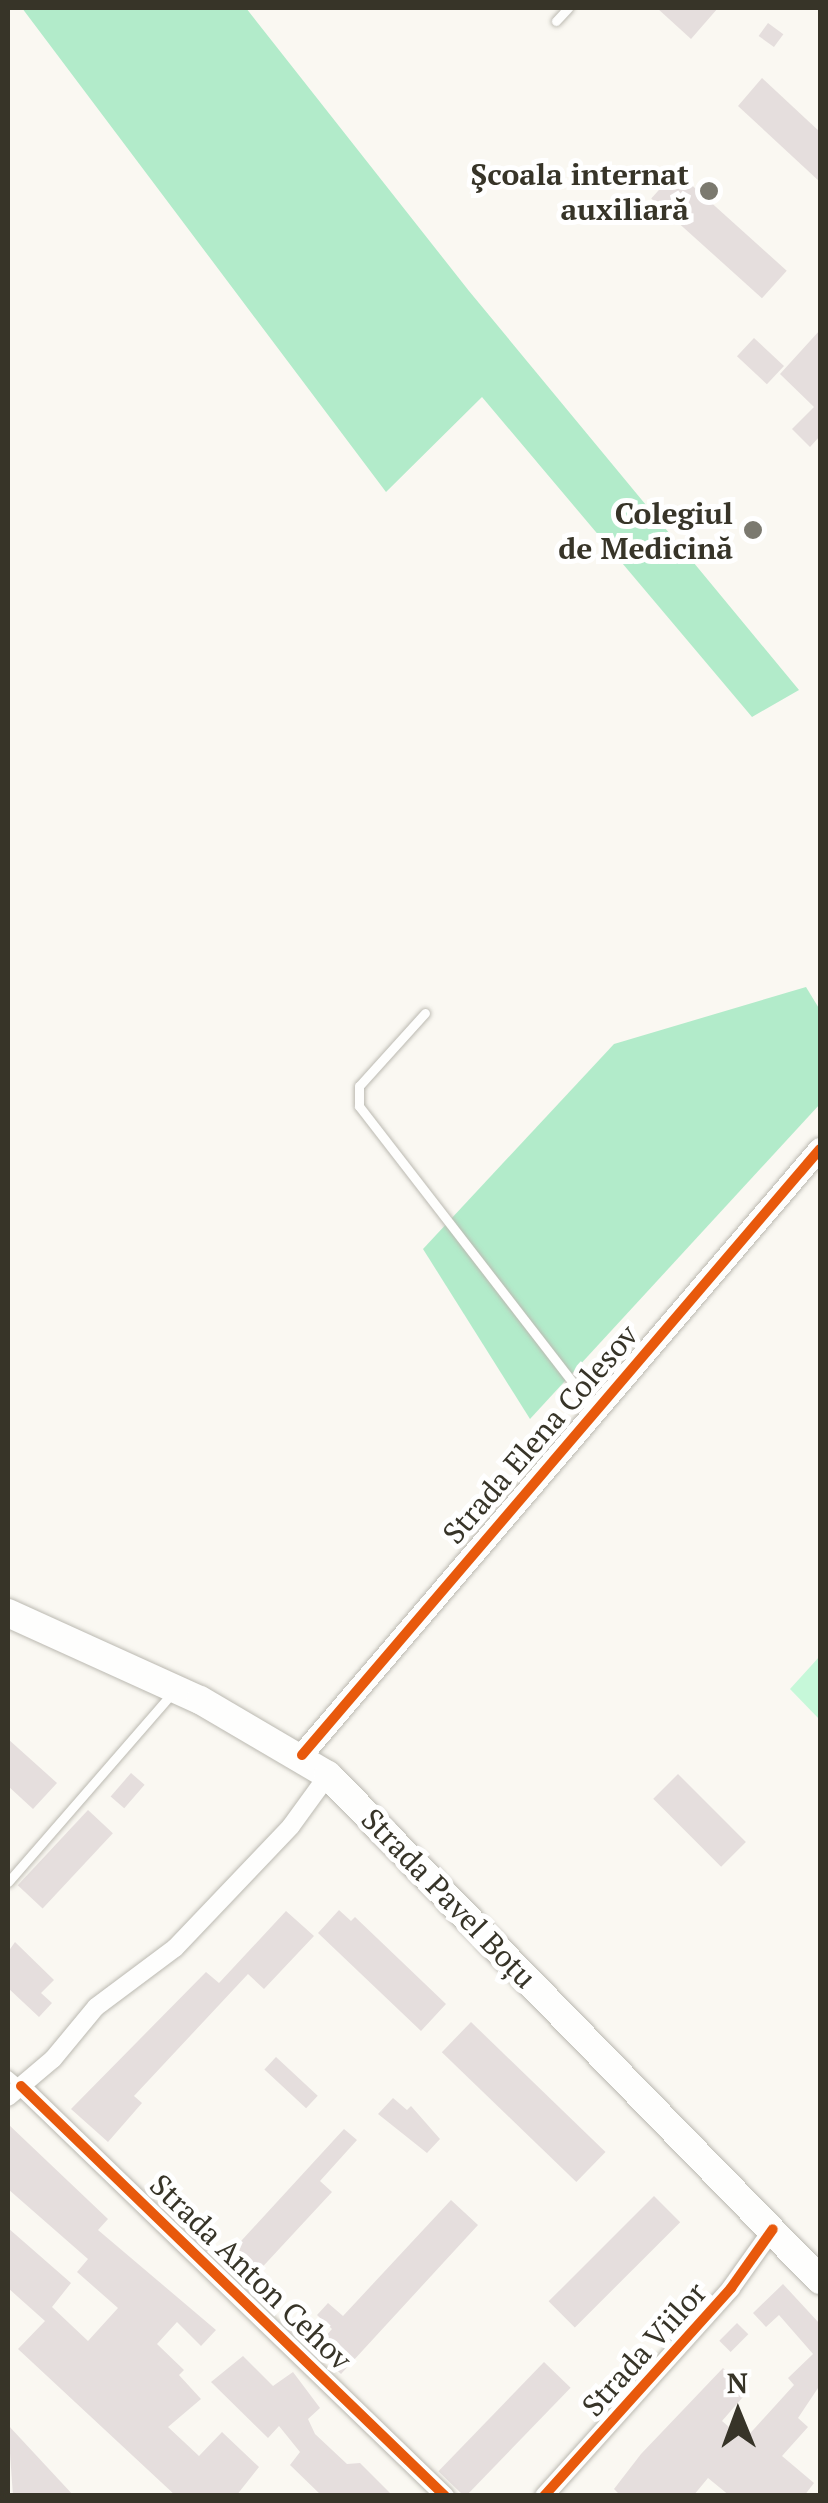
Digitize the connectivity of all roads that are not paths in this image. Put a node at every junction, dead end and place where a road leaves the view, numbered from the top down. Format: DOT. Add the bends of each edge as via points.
graph roads {
  1 [pos="568,8"];
  2 [pos="556,20"];
  3 [pos="425,1013"];
  4 [pos="820,1149"];
  5 [pos="593,1409"];
  6 [pos="8,1614"];
  7 [pos="176,1689"];
  8 [pos="302,1755"];
  9 [pos="328,1775"];
  10 [pos="8,1882"];
  11 [pos="12,2086"];
  12 [pos="773,2230"];
  13 [pos="820,2280"];
  14 [pos="445,2496"];
  15 [pos="544,2496"];
  1 -- 2 [label="lane"];
  3 -- 5 [label="lane" via="359,1086 359,1106"];
  4 -- 5 [label="street, Strada Elena Colesov"];
  5 -- 8 [label="street, Strada Elena Colesov"];
  6 -- 7 [label="main road, Strada Pavel Boțu"];
  7 -- 8 [label="main road, Strada Pavel Boțu"];
  7 -- 10 [label="lane"];
  8 -- 9 [label="main road, Strada Pavel Boțu"];
  9 -- 11 [label="street" via="290,1826 176,1948 96,2007"];
  9 -- 12 [label="main road, Strada Pavel Boțu"];
  11 -- 14 [label="street, Strada Anton Cehov"];
  12 -- 13 [label="main road, Strada Pavel Boțu"];
  12 -- 15 [label="street, Strada Viilor" via="731,2288"];
}
